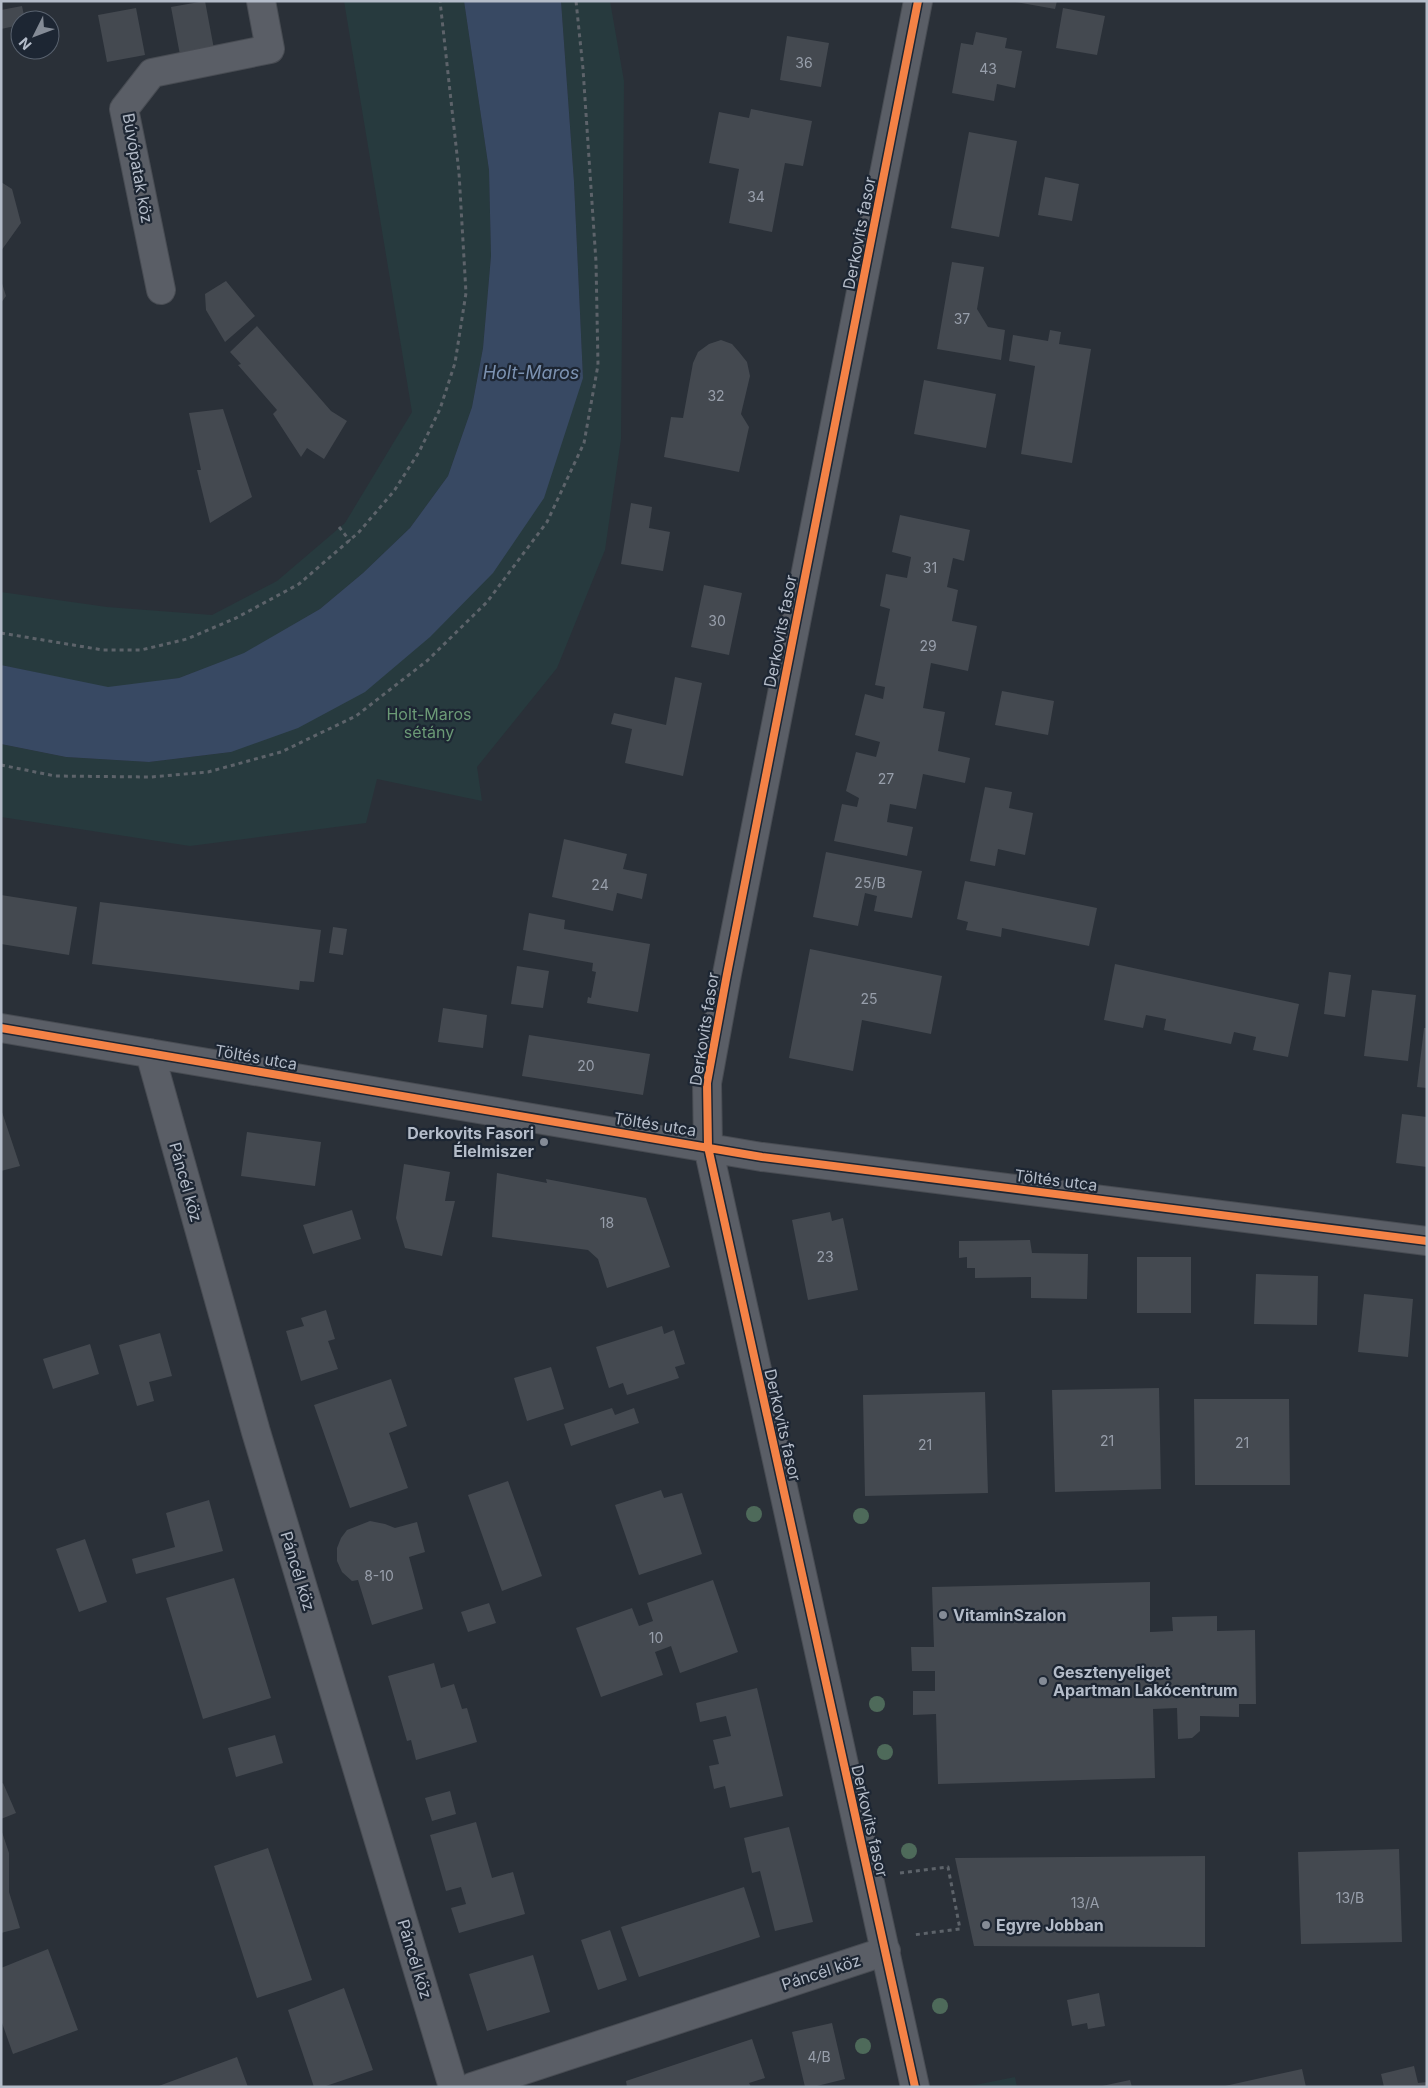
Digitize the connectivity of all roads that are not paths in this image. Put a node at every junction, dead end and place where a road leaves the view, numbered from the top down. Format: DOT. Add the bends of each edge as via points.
graph roads {
  1 [pos="261,1"];
  2 [pos="918,1"];
  3 [pos="162,290"];
  4 [pos="1,1028"];
  5 [pos="150,1053"];
  6 [pos="708,1147"];
  7 [pos="1427,1241"];
  8 [pos="884,1945"];
  9 [pos="453,2087"];
  10 [pos="472,2087"];
  11 [pos="915,2087"];
  1 -- 3 [label="street, Búvópatak köz" via="270,49 152,73 124,109"];
  2 -- 6 [label="street, Derkovits fasor" via="707,1083"];
  4 -- 5 [label="street, Töltés utca"];
  5 -- 6 [label="street, Töltés utca"];
  5 -- 9 [label="street, Páncél köz" via="256,1432"];
  6 -- 7 [label="street, Töltés utca" via="762,1157"];
  6 -- 8 [label="street, Derkovits fasor"];
  8 -- 10 [label="street, Páncél köz"];
  8 -- 11 [label="street, Derkovits fasor"];
}
